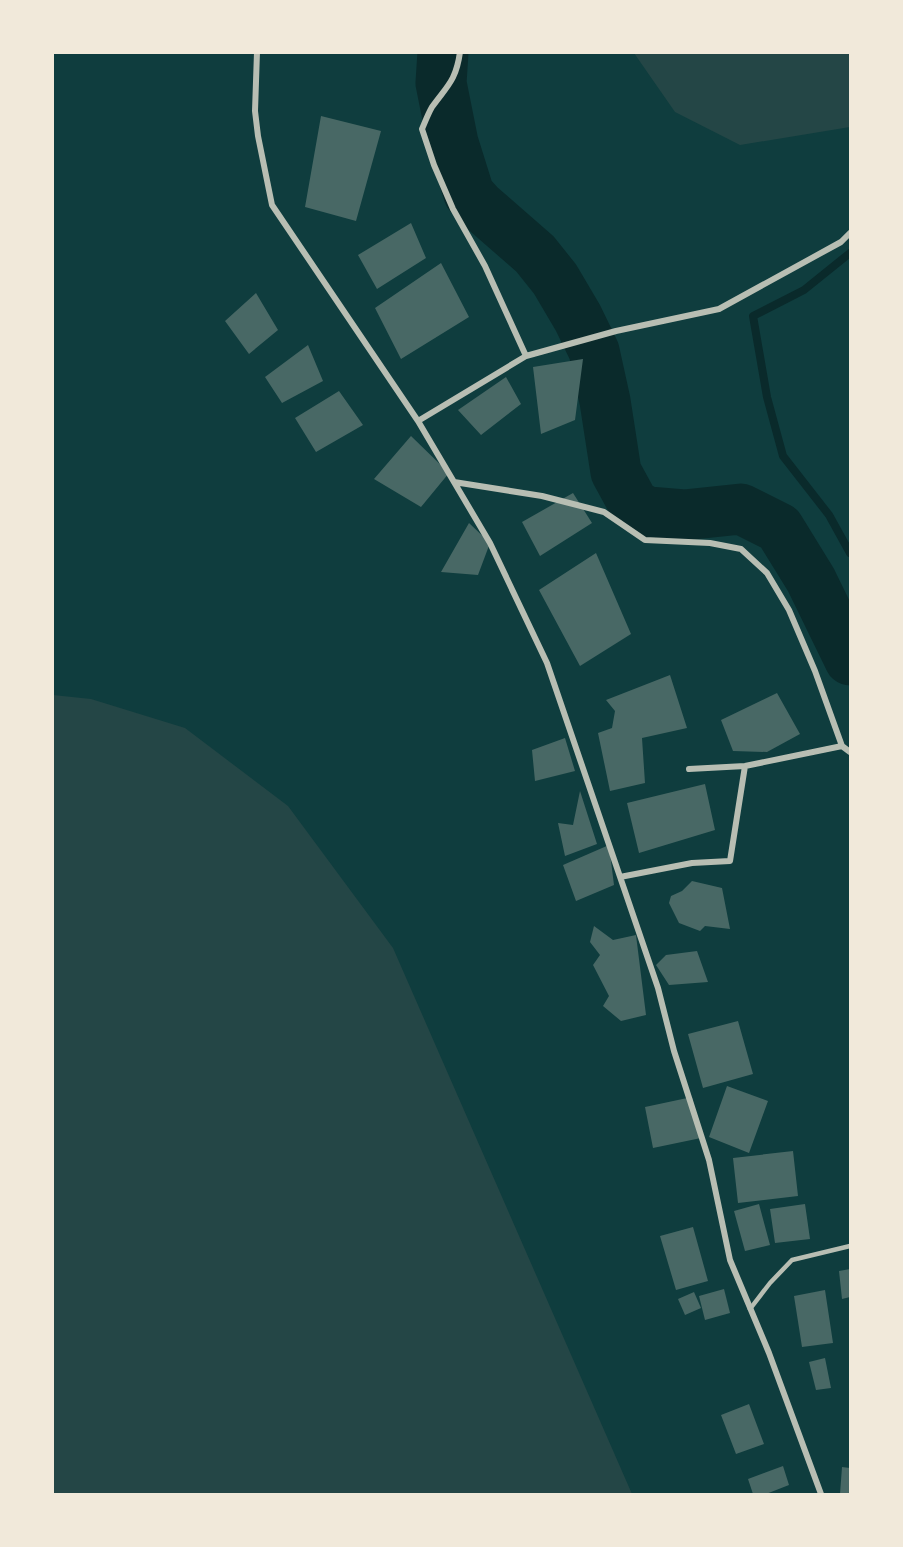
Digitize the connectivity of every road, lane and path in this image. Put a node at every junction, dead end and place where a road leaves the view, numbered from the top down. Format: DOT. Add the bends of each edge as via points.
graph roads {
  1 [pos="257,52"];
  2 [pos="460,52"];
  3 [pos="850,233"];
  4 [pos="526,356"];
  5 [pos="418,421"];
  6 [pos="454,482"];
  7 [pos="842,746"];
  8 [pos="850,752"];
  9 [pos="745,766"];
  10 [pos="689,769"];
  11 [pos="620,877"];
  12 [pos="850,1246"];
  13 [pos="750,1309"];
  14 [pos="821,1494"];
  1 -- 5 [label="street" via="255,111 272,205"];
  2 -- 4 [label="street" via="452,83 431,109 422,129 453,209"];
  3 -- 4 [label="street" via="842,242 719,309"];
  4 -- 5 [label="street"];
  5 -- 6 [label="street"];
  6 -- 7 [label="street" via="542,496 604,512 645,540 711,543 741,549 767,573 789,610"];
  6 -- 11 [label="street" via="490,543 547,663"];
  7 -- 8 [label="street"];
  7 -- 9 [label="street"];
  9 -- 10 [label="street"];
  9 -- 11 [label="street" via="730,861 692,863"];
  11 -- 13 [label="street" via="709,1160 730,1260"];
  12 -- 13 [label="lane" via="792,1260"];
  13 -- 14 [label="street"];
}
